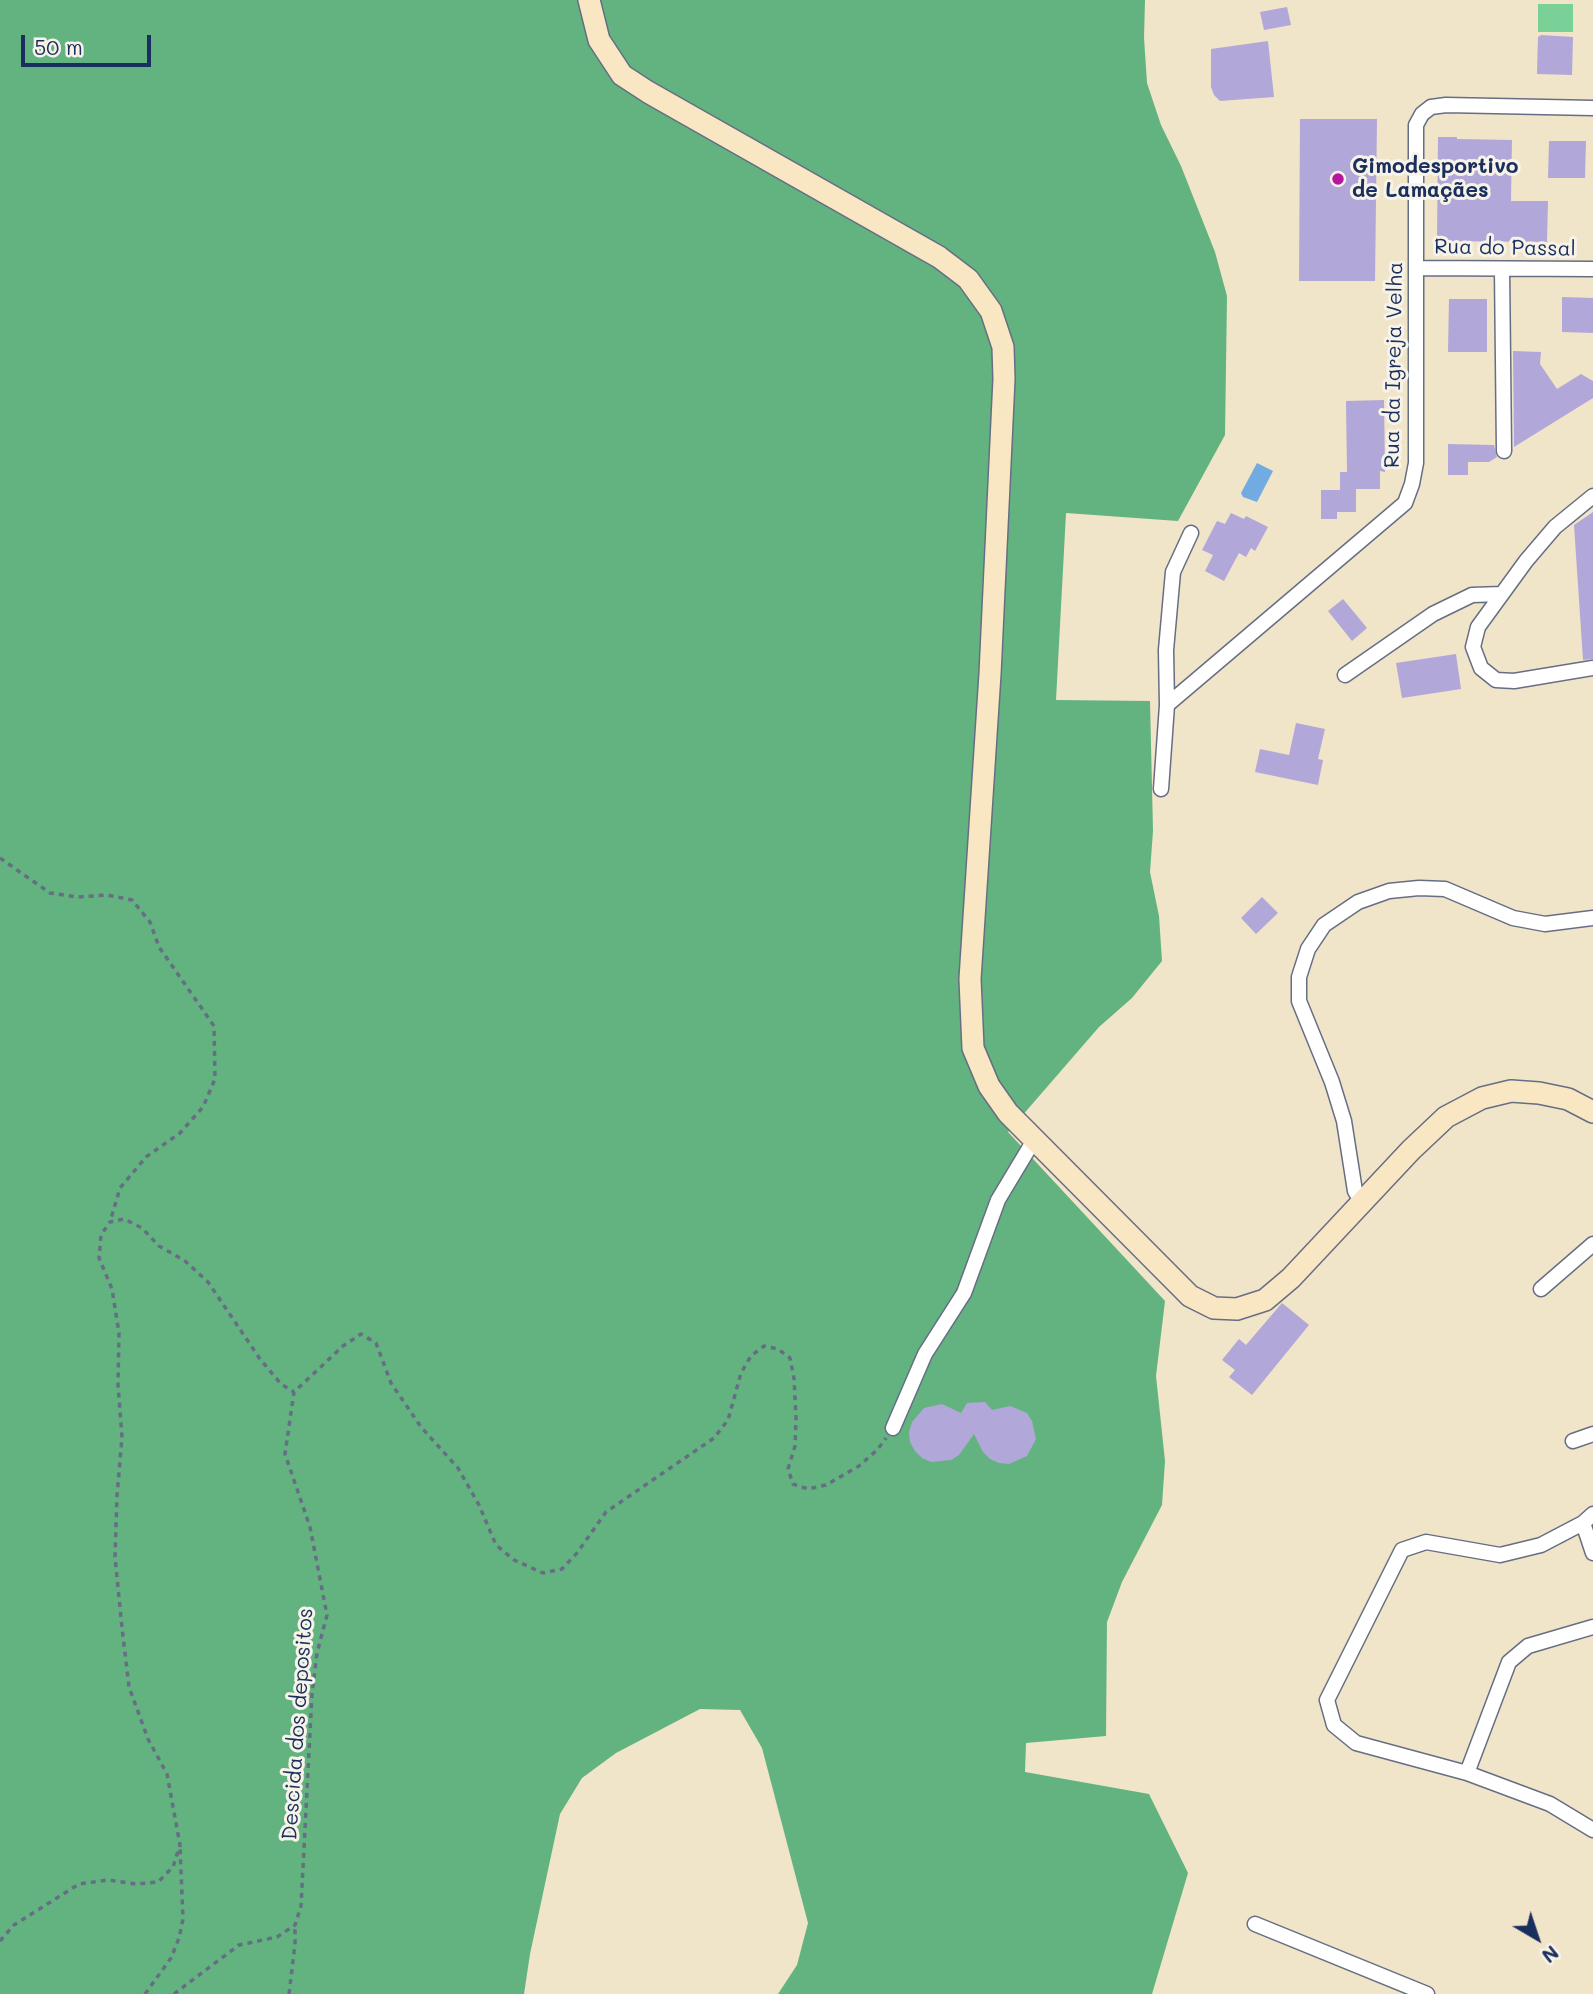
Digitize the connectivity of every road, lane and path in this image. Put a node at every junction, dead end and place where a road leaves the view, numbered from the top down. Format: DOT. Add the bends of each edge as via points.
graph roads {
  1 [pos="589,0"];
  2 [pos="1593,108"];
  3 [pos="1416,268"];
  4 [pos="1502,269"];
  5 [pos="1593,269"];
  6 [pos="1504,451"];
  7 [pos="1593,496"];
  8 [pos="1191,533"];
  9 [pos="1502,594"];
  10 [pos="1593,668"];
  11 [pos="1345,675"];
  12 [pos="1167,705"];
  13 [pos="1161,789"];
  14 [pos="0,858"];
  15 [pos="1593,919"];
  16 [pos="1593,1112"];
  17 [pos="1034,1140"];
  18 [pos="1363,1203"];
  19 [pos="110,1222"];
  20 [pos="1593,1244"];
  21 [pos="1541,1289"];
  22 [pos="294,1392"];
  23 [pos="894,1428"];
  24 [pos="1593,1434"];
  25 [pos="1573,1441"];
  26 [pos="1588,1518"];
  27 [pos="1593,1553"];
  28 [pos="1593,1626"];
  29 [pos="1466,1773"];
  30 [pos="1593,1830"];
  31 [pos="180,1845"];
  32 [pos="1255,1924"];
  33 [pos="295,1925"];
  34 [pos="0,1941"];
  35 [pos="145,1994"];
  36 [pos="174,1994"];
  37 [pos="289,1994"];
  38 [pos="1427,1994"];
  1 -- 17 [label="street" via="598,40 622,75 939,257 968,279 991,312 1003,346 1004,379 970,979 973,1048 989,1086"];
  2 -- 3 [label="street, Rua da Igreja Velha" via="1446,105 1422,114 1416,125"];
  3 -- 4 [label="street, Rua do Passal"];
  3 -- 12 [label="street, Rua da Igreja Velha" via="1416,463 1405,503"];
  4 -- 5 [label="street, Rua do Passal"];
  4 -- 6 [label="street"];
  7 -- 9 [label="street" via="1555,527"];
  8 -- 12 [label="street" via="1173,572"];
  9 -- 10 [label="street" via="1478,627 1473,647 1481,668 1496,680 1514,681"];
  9 -- 11 [label="street" via="1472,596 1433,614"];
  12 -- 13 [label="street"];
  14 -- 19 [label="path" via="50,893 132,900 214,1026 215,1079 203,1107 180,1133 146,1157 120,1188"];
  15 -- 18 [label="street" via="1545,924 1513,918 1445,889 1419,888 1389,891 1358,902 1324,925 1308,949 1299,977 1299,1001 1332,1082 1344,1121 1355,1191"];
  16 -- 18 [label="street" via="1568,1099 1539,1093 1511,1091 1482,1098 1446,1117"];
  17 -- 18 [label="street" via="1190,1296 1213,1308 1237,1309 1265,1300"];
  17 -- 23 [label="street" via="998,1200 964,1293 925,1354"];
  19 -- 22 [label="path" via="124,1219 142,1228 208,1282 260,1359"];
  19 -- 31 [label="path" via="101,1235 99,1258 112,1289 119,1333 122,1437 115,1557 122,1628 129,1687 148,1740 167,1774"];
  20 -- 21 [label="street"];
  22 -- 23 [label="path" via="361,1334 376,1343 391,1382 421,1427 458,1468 496,1545 514,1560 543,1573 562,1569 606,1512 714,1438 728,1420 741,1373 764,1346 790,1358 796,1418 788,1469 793,1484 808,1489 826,1485 877,1450"];
  22 -- 33 [label="path, Descida dos depositos" via="285,1454 310,1527 327,1615 312,1694 301,1906"];
  24 -- 25 [label="street"];
  26 -- 27 [label="street"];
  26 -- 29 [label="street" via="1541,1545 1500,1555 1426,1542 1402,1550 1327,1700 1334,1725 1356,1743"];
  28 -- 29 [label="street" via="1528,1646 1509,1662"];
  29 -- 30 [label="street" via="1550,1804"];
  31 -- 34 [label="path" via="173,1867 158,1882 79,1884 14,1925"];
  31 -- 35 [label="path" via="183,1908 179,1938 171,1958"];
  32 -- 38 [label="street"];
  33 -- 36 [label="path" via="277,1937 239,1945"];
  33 -- 37 [label="path, Descida dos depositos"];
}
